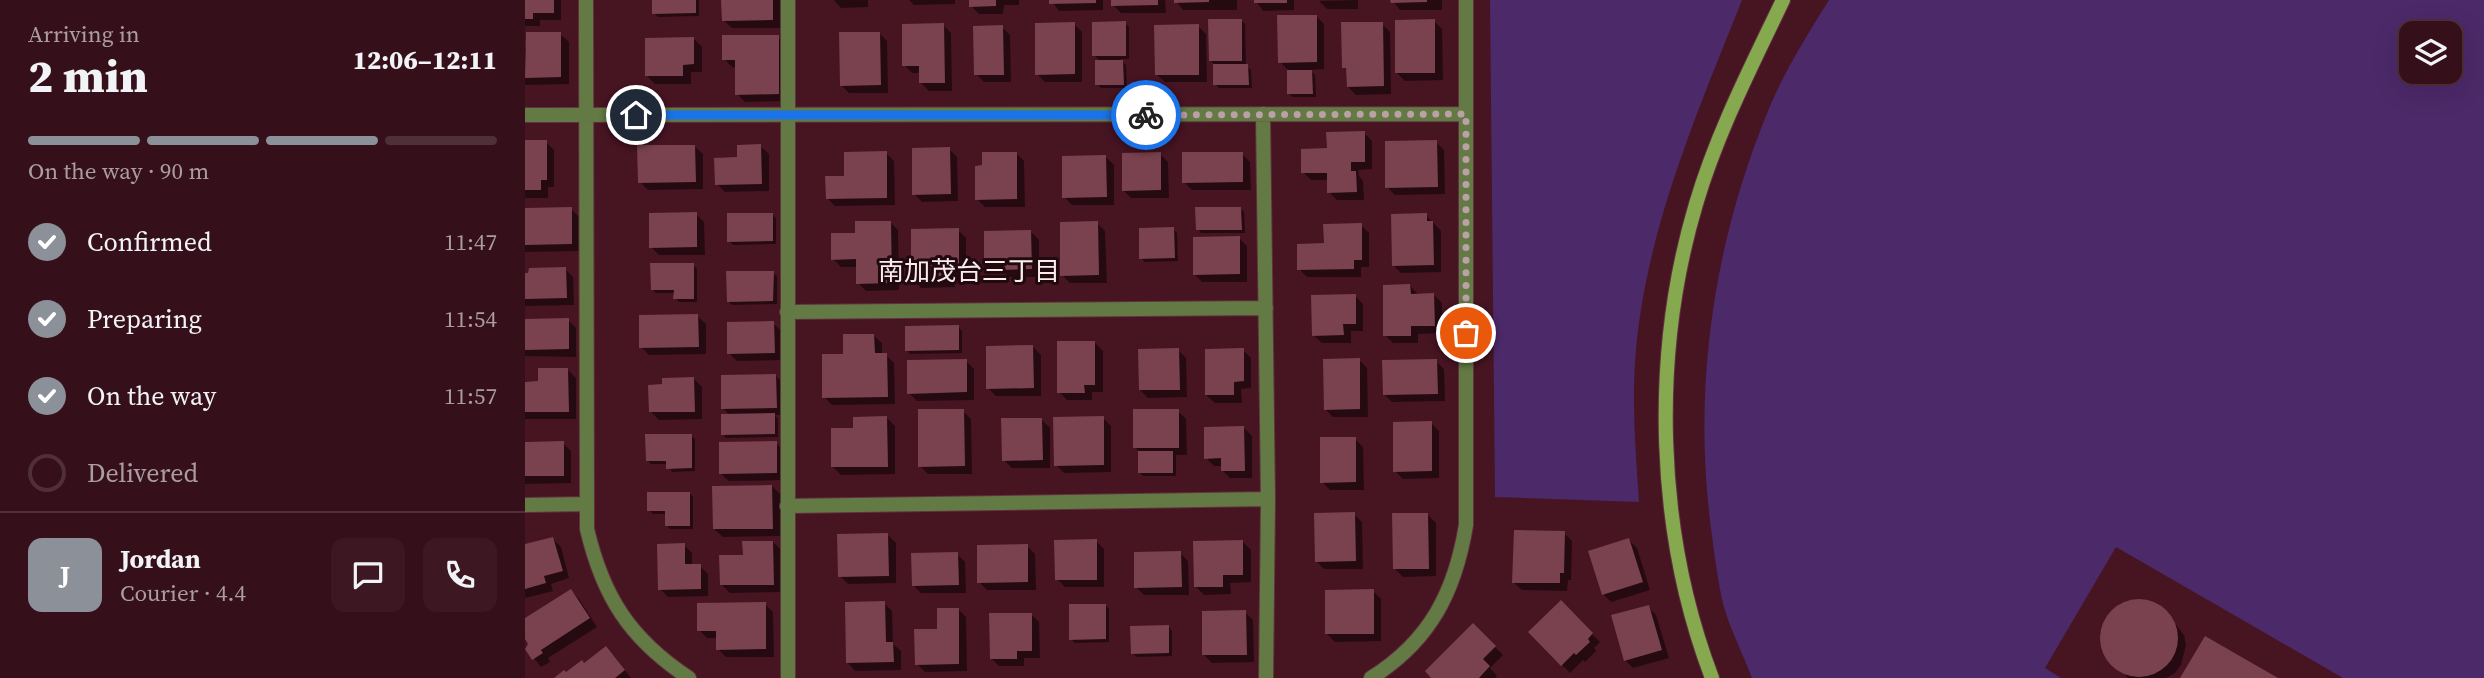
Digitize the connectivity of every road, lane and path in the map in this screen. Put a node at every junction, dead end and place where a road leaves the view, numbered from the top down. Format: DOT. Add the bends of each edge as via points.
graph roads {
  1 [pos="586,0"];
  2 [pos="788,0"];
  3 [pos="1466,0"];
  4 [pos="1783,0"];
  5 [pos="1263,114"];
  6 [pos="1466,114"];
  7 [pos="586,115"];
  8 [pos="787,115"];
  9 [pos="525,116"];
  10 [pos="1266,308"];
  11 [pos="787,312"];
  12 [pos="1268,499"];
  13 [pos="586,504"];
  14 [pos="525,505"];
  15 [pos="787,506"];
  16 [pos="689,678"];
  17 [pos="788,678"];
  18 [pos="1266,678"];
  19 [pos="1371,678"];
  20 [pos="1712,678"];
  1 -- 7 [label="street"];
  2 -- 8 [label="street"];
  3 -- 6 [label="street"];
  4 -- 20 [label="street" via="1716,146 1681,266 1672,327 1667,452 1673,514 1683,576"];
  5 -- 6 [label="street"];
  5 -- 8 [label="street"];
  5 -- 10 [label="street"];
  6 -- 19 [label="street" via="1467,525 1452,584 1426,629"];
  7 -- 8 [label="street"];
  7 -- 9 [label="street"];
  7 -- 13 [label="street"];
  8 -- 11 [label="street"];
  10 -- 11 [label="street"];
  10 -- 12 [label="street"];
  11 -- 15 [label="street"];
  12 -- 15 [label="street"];
  12 -- 18 [label="street"];
  13 -- 14 [label="street"];
  13 -- 16 [label="street" via="594,559 620,615 639,639"];
  15 -- 17 [label="street"];
}
